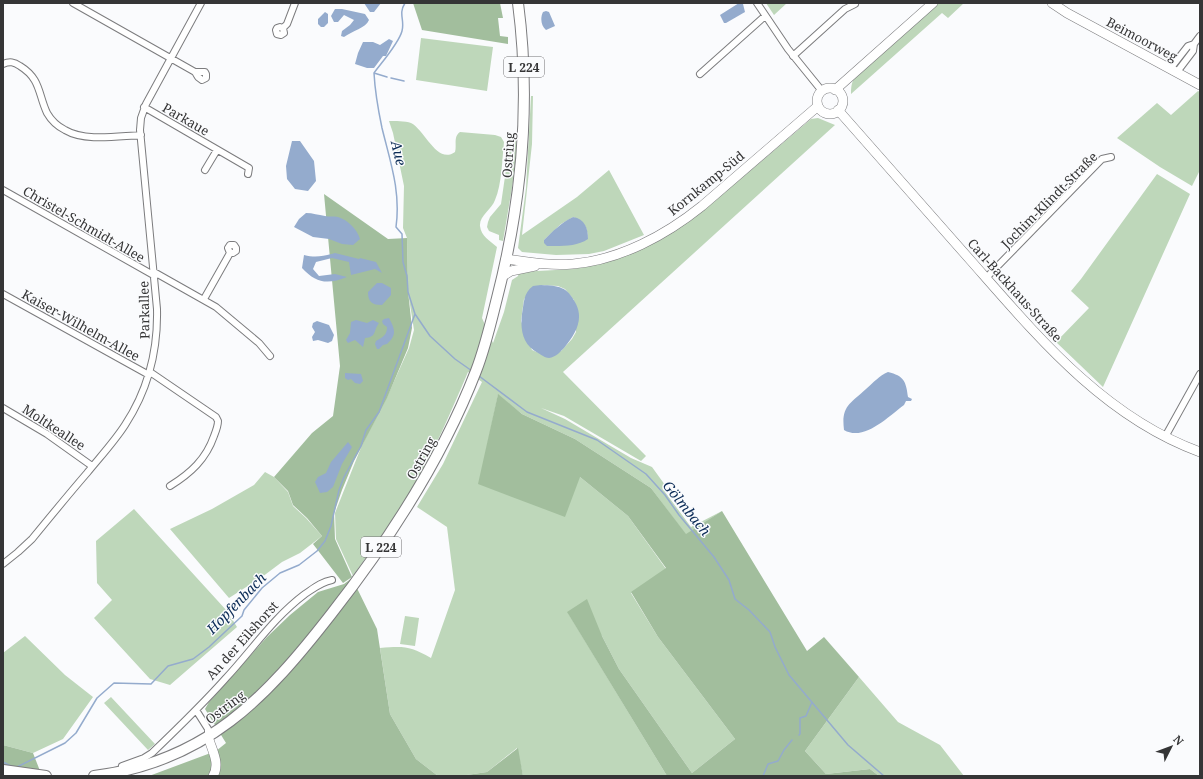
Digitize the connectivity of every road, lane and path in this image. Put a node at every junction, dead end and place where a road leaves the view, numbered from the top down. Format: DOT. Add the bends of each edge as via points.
graph roads {
  1 [pos="73,3"];
  2 [pos="201,3"];
  3 [pos="295,3"];
  4 [pos="518,3"];
  5 [pos="757,3"];
  6 [pos="933,3"];
  7 [pos="1052,3"];
  8 [pos="855,4"];
  9 [pos="81,5"];
  10 [pos="765,16"];
  11 [pos="283,28"];
  12 [pos="1200,36"];
  13 [pos="793,56"];
  14 [pos="172,59"];
  15 [pos="3,64"];
  16 [pos="1173,71"];
  17 [pos="195,72"];
  18 [pos="700,74"];
  19 [pos="1200,85"];
  20 [pos="822,91"];
  21 [pos="837,91"];
  22 [pos="144,107"];
  23 [pos="820,108"];
  24 [pos="838,110"];
  25 [pos="141,135"];
  26 [pos="217,150"];
  27 [pos="1111,157"];
  28 [pos="205,170"];
  29 [pos="248,174"];
  30 [pos="3,190"];
  31 [pos="230,253"];
  32 [pos="506,259"];
  33 [pos="543,264"];
  34 [pos="519,269"];
  35 [pos="154,274"];
  36 [pos="503,276"];
  37 [pos="986,278"];
  38 [pos="3,294"];
  39 [pos="204,299"];
  40 [pos="270,356"];
  41 [pos="149,373"];
  42 [pos="1200,374"];
  43 [pos="3,408"];
  44 [pos="1165,437"];
  45 [pos="1200,452"];
  46 [pos="92,466"];
  47 [pos="170,486"];
  48 [pos="3,564"];
  49 [pos="332,580"];
  50 [pos="196,710"];
  51 [pos="208,736"];
  52 [pos="105,768"];
  53 [pos="3,770"];
  54 [pos="46,776"];
  55 [pos="94,776"];
  56 [pos="214,776"];
  1 -- 9 [label="street"];
  2 -- 14 [label="street, Parkallee"];
  3 -- 11 [label="street"];
  4 -- 32 [label="main road, Ostring / L 224" via="525,75 524,125 518,191"];
  5 -- 10 [label="street"];
  6 -- 21 [label="street"];
  7 -- 16 [label="street, Beimoorweg"];
  8 -- 13 [label="street" via="845,9"];
  9 -- 14 [label="street"];
  10 -- 13 [label="street"];
  10 -- 18 [label="street"];
  12 -- 16 [label="street" via="1194,44 1188,46"];
  13 -- 20 [label="street"];
  14 -- 17 [label="street"];
  14 -- 22 [label="street, Parkallee"];
  15 -- 25 [label="street" via="15,63 30,74 37,84 49,116 55,124 68,132 87,137"];
  16 -- 19 [label="street, Beimoorweg"];
  20 -- 21 [label="street" via="830,88"];
  20 -- 23 [label="street" via="818,96"];
  21 -- 24 [label="street" via="842,100"];
  22 -- 25 [label="street, Parkallee"];
  22 -- 26 [label="street, Parkaue"];
  23 -- 24 [label="street" via="828,114"];
  23 -- 33 [label="street, Kornkamp-Süd" via="806,116 719,193 670,228 637,246 603,259 571,264"];
  24 -- 37 [label="street, Carl-Backhaus-Straße"];
  25 -- 35 [label="street, Parkallee"];
  26 -- 28 [label="street, Parkaue"];
  26 -- 29 [label="street, Parkaue" via="249,168"];
  27 -- 37 [label="street, Jochim-Klindt-Straße" via="1102,159"];
  30 -- 35 [label="street, Christel-Schmidt-Allee"];
  31 -- 39 [label="street"];
  32 -- 33 [label="street, Kornkamp-Süd"];
  32 -- 34 [label="street"];
  32 -- 36 [label="main road, Ostring / L 224"];
  33 -- 34 [label="street, Kornkamp-Süd"];
  34 -- 36 [label="street, Kornkamp-Süd"];
  35 -- 39 [label="street, Christel-Schmidt-Allee"];
  35 -- 41 [label="street, Parkallee" via="157,330"];
  36 -- 51 [label="main road, Ostring / L 224" via="476,371 448,435 420,488 361,577 300,654 277,680 242,712"];
  37 -- 44 [label="street, Carl-Backhaus-Straße" via="1040,339 1074,372 1128,415"];
  38 -- 41 [label="street, Kaiser-Wilhelm-Allee"];
  39 -- 40 [label="street, Christel-Schmidt-Allee" via="226,314"];
  41 -- 46 [label="street, Parkallee" via="140,398 125,424"];
  41 -- 47 [label="street, Kaiser-Wilhelm-Allee" via="216,417 218,422 210,446 200,462 187,475"];
  42 -- 44 [label="street"];
  43 -- 46 [label="street, Moltkeallee" via="48,434"];
  44 -- 45 [label="street, Carl-Backhaus-Straße"];
  46 -- 48 [label="street, Parkallee" via="32,539"];
  49 -- 50 [label="street, An der Eilshorst" via="321,583 293,603 264,632"];
  50 -- 51 [label="street" via="208,730"];
  50 -- 52 [label="street, An der Eilshorst" via="152,753 127,765"];
  51 -- 55 [label="main road, Ostring / L 224" via="182,751 143,767"];
  51 -- 56 [label="street" via="215,756"];
  53 -- 54 [label="main road"];
}
